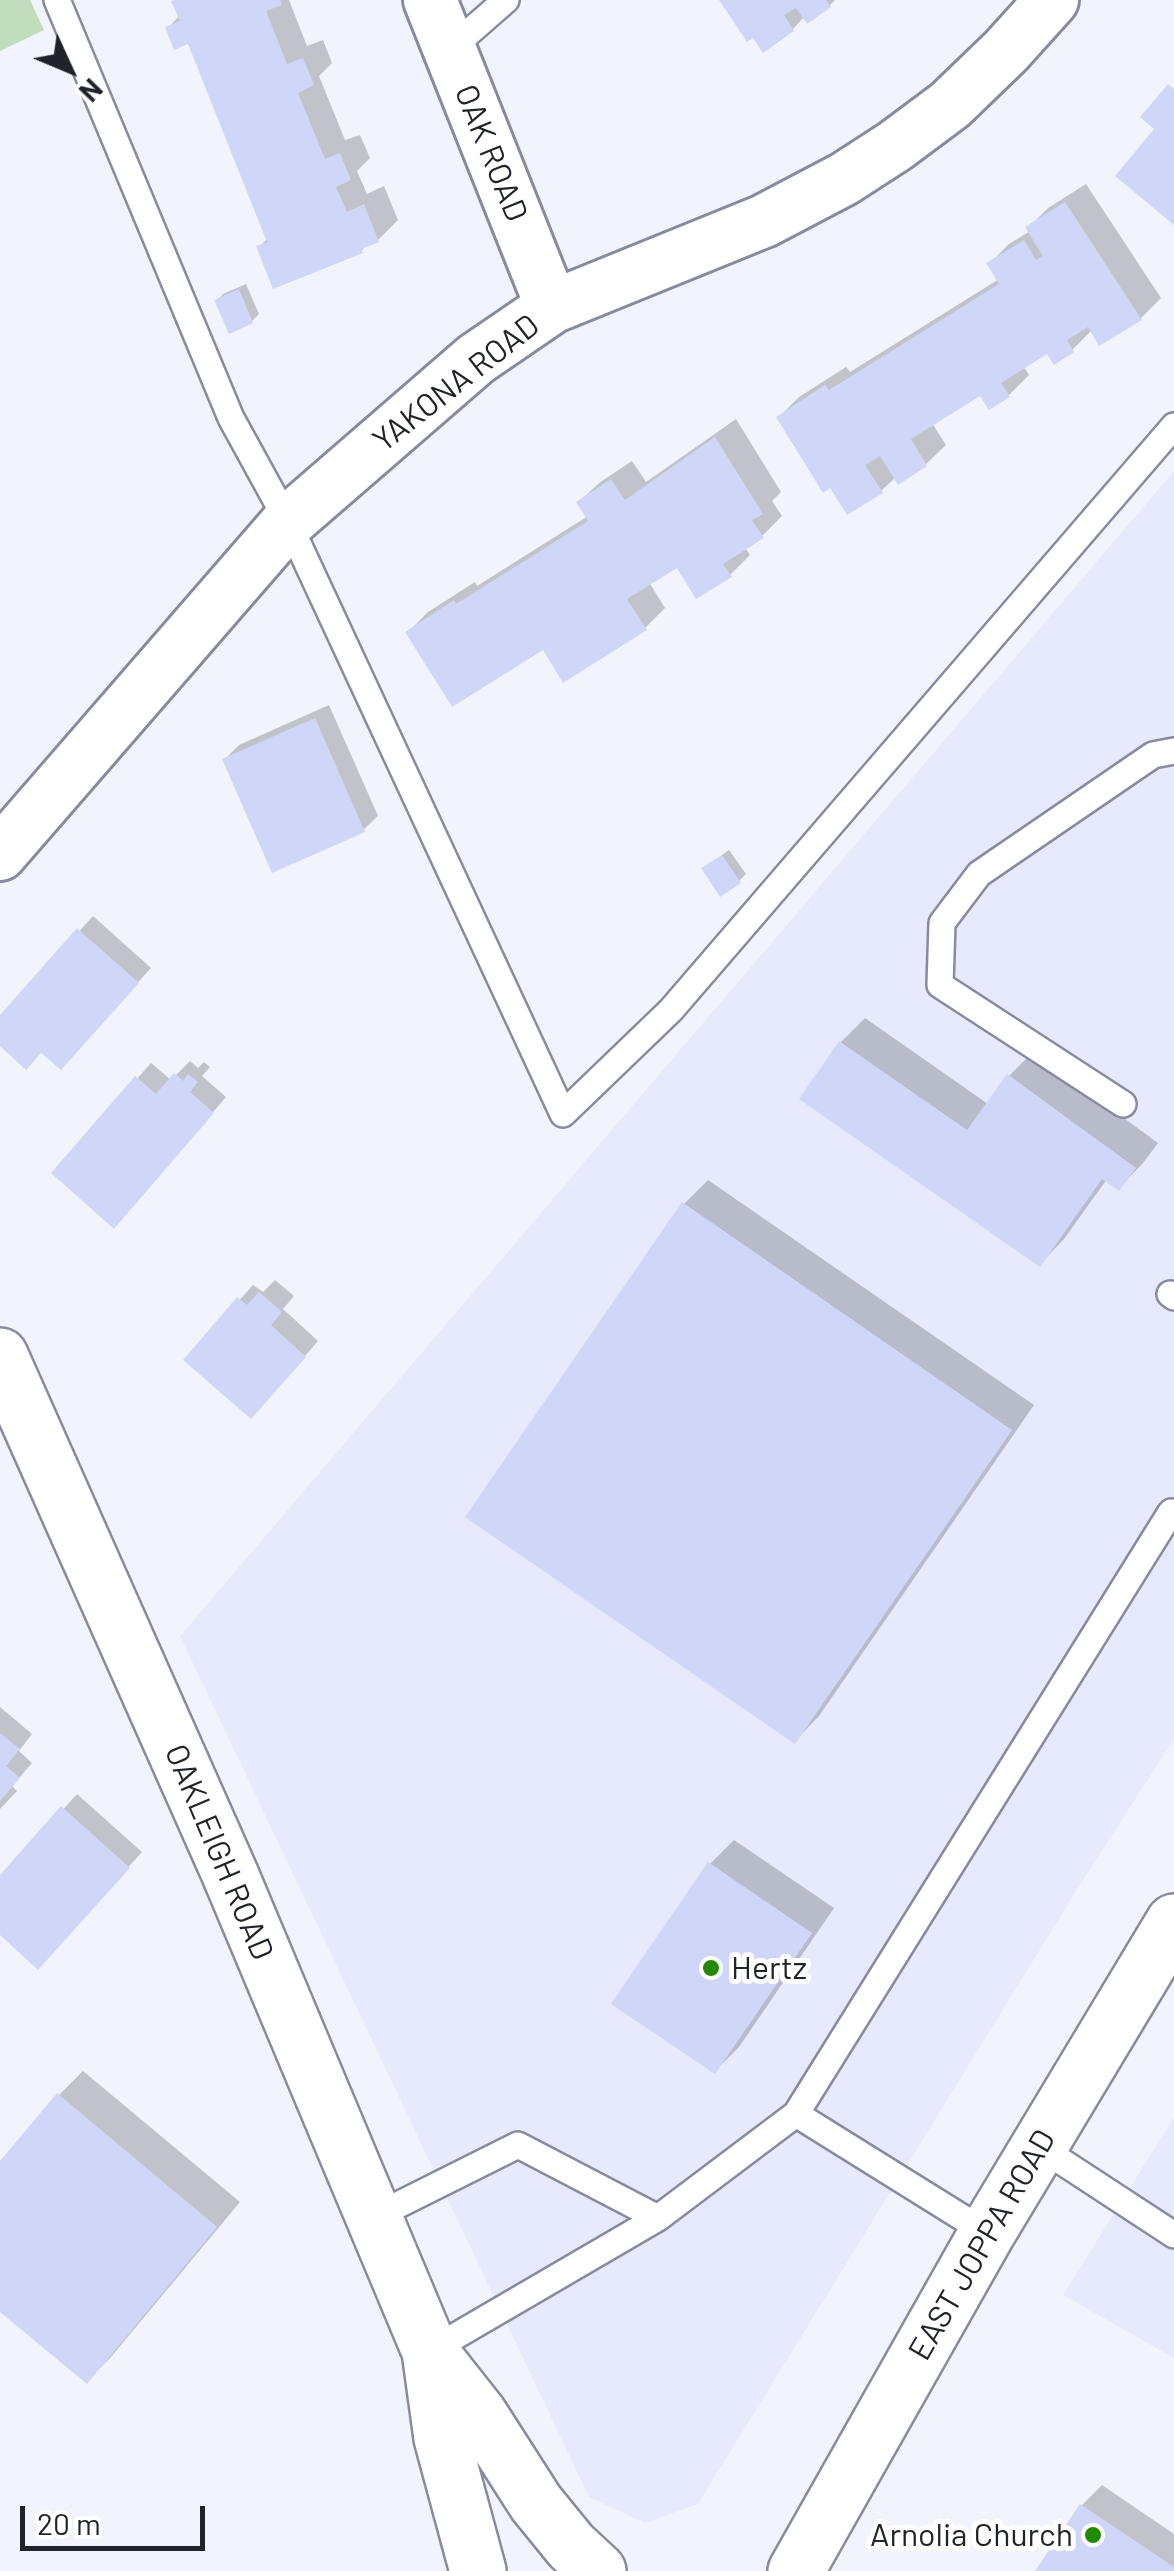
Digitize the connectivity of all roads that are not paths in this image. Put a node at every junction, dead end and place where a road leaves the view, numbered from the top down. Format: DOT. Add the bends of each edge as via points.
graph roads {
  1 [pos="57,0"];
  2 [pos="430,0"];
  3 [pos="506,0"];
  4 [pos="1052,0"];
  5 [pos="450,48"];
  6 [pos="552,307"];
  7 [pos="1174,426"];
  8 [pos="288,522"];
  9 [pos="1174,751"];
  10 [pos="0,854"];
  11 [pos="1123,1104"];
  12 [pos="0,1356"];
  13 [pos="1174,1513"];
  14 [pos="1171,1932"];
  15 [pos="796,2114"];
  16 [pos="1038,2146"];
  17 [pos="374,2217"];
  18 [pos="658,2218"];
  19 [pos="987,2233"];
  20 [pos="1174,2235"];
  21 [pos="430,2351"];
  22 [pos="462,2508"];
  23 [pos="478,2571"];
  24 [pos="514,2571"];
  25 [pos="598,2571"];
  26 [pos="796,2571"];
  1 -- 8 [label="lane" via="231,418"];
  2 -- 5 [label="street, OAK ROAD"];
  3 -- 5 [label="lane"];
  4 -- 6 [label="street, YAKONA ROAD" via="950,105 844,178 764,221"];
  5 -- 6 [label="street, OAK ROAD"];
  6 -- 8 [label="street, YAKONA ROAD" via="476,359"];
  7 -- 8 [label="lane" via="671,1010 564,1114"];
  8 -- 10 [label="street, YAKONA ROAD"];
  9 -- 11 [label="lane" via="1153,754 979,874 942,922 940,986"];
  12 -- 17 [label="street, OAKLEIGH ROAD"];
  13 -- 15 [label="lane"];
  14 -- 16 [label="street, EAST JOPPA ROAD"];
  15 -- 18 [label="lane"];
  15 -- 19 [label="lane"];
  16 -- 19 [label="street, EAST JOPPA ROAD"];
  16 -- 20 [label="lane"];
  17 -- 18 [label="lane" via="518,2145"];
  17 -- 21 [label="street, OAKLEIGH ROAD"];
  18 -- 21 [label="lane"];
  19 -- 26 [label="street, EAST JOPPA ROAD"];
  21 -- 22 [label="street, OAKLEIGH ROAD" via="442,2438"];
  21 -- 25 [label="street, OAKLEIGH ROAD" via="536,2503"];
  22 -- 23 [label="street"];
  22 -- 24 [label="street, OAKLEIGH ROAD"];
}
